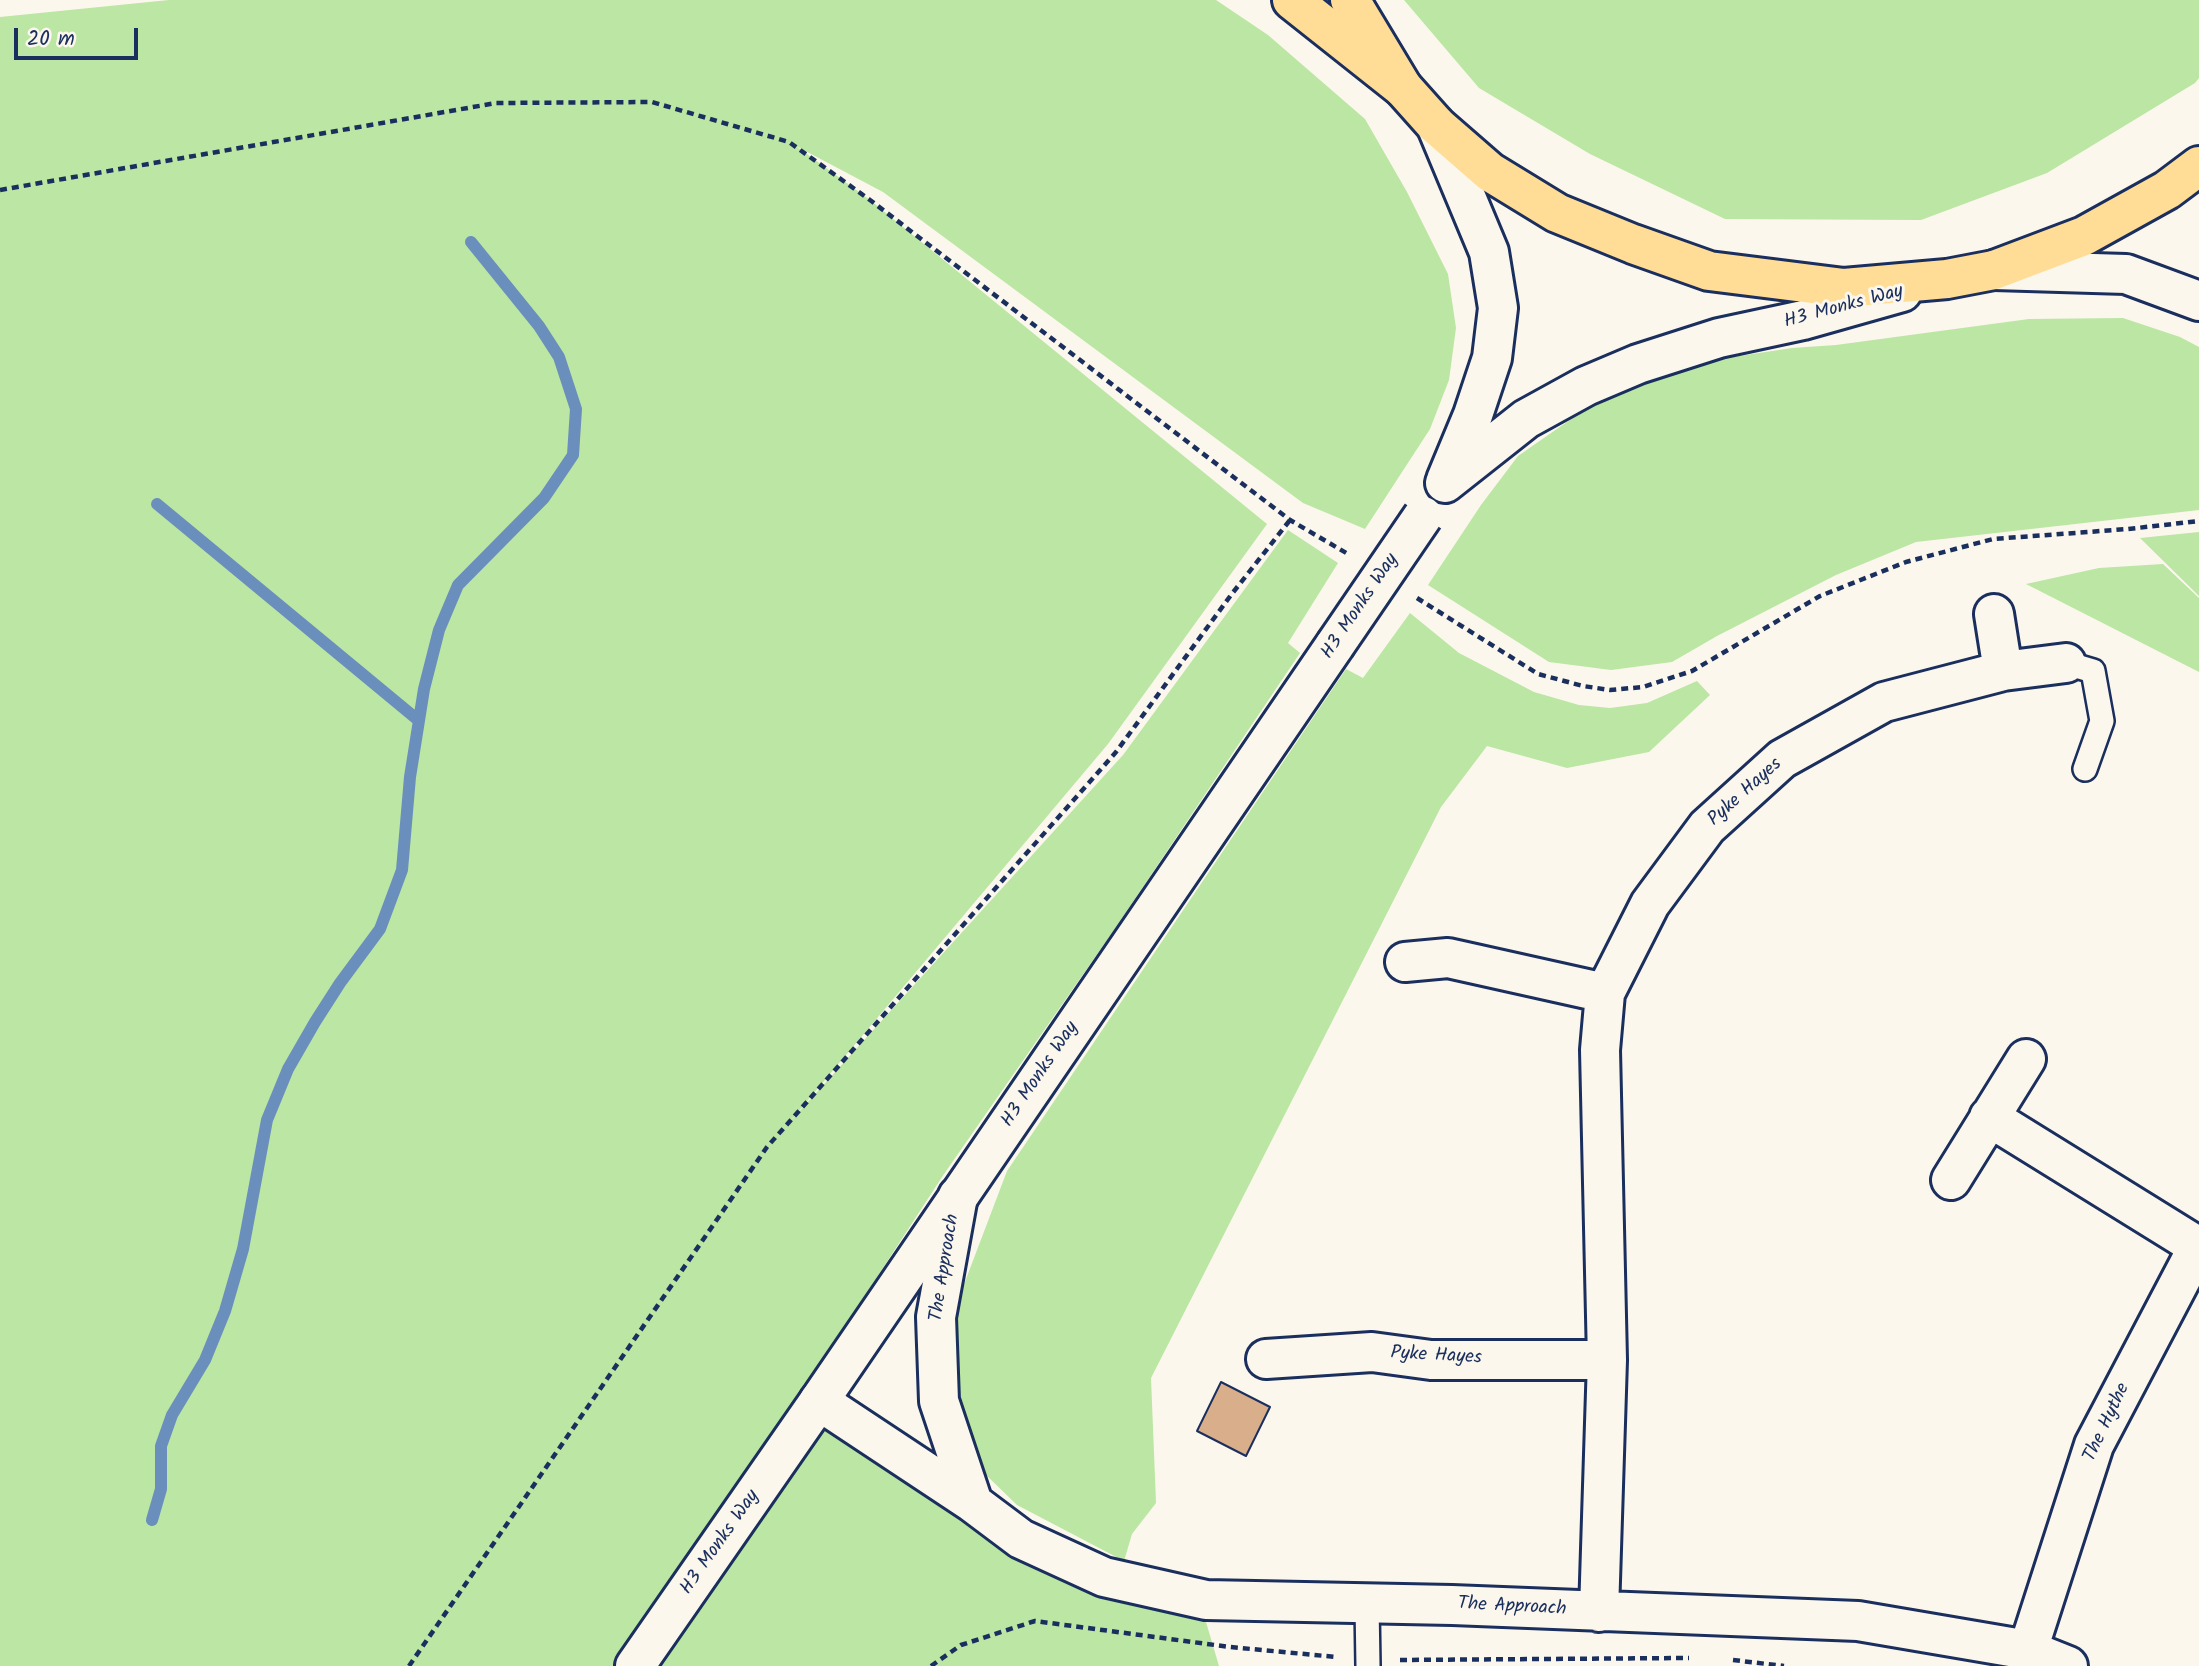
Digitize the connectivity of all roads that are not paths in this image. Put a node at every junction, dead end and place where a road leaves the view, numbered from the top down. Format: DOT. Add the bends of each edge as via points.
graph roads {
  1 [pos="1292,0"];
  2 [pos="1350,0"];
  3 [pos="1404,88"];
  4 [pos="1436,125"];
  5 [pos="2199,166"];
  6 [pos="1994,270"];
  7 [pos="1947,279"];
  8 [pos="2199,301"];
  9 [pos="1445,483"];
  10 [pos="1994,614"];
  11 [pos="2067,663"];
  12 [pos="2003,671"];
  13 [pos="2085,769"];
  14 [pos="1405,962"];
  15 [pos="1605,993"];
  16 [pos="2025,1059"];
  17 [pos="1989,1117"];
  18 [pos="1951,1180"];
  19 [pos="958,1196"];
  20 [pos="2199,1246"];
  21 [pos="1266,1359"];
  22 [pos="1607,1360"];
  23 [pos="819,1401"];
  24 [pos="973,1503"];
  25 [pos="1367,1604"];
  26 [pos="1599,1612"];
  27 [pos="2028,1650"];
  28 [pos="635,1666"];
  29 [pos="1368,1666"];
  30 [pos="2068,1666"];
  1 -- 3 [label="main road"];
  2 -- 3 [label="main road"];
  3 -- 4 [label="main road"];
  4 -- 7 [label="main road" via="1490,172 1557,213 1709,271 1844,288"];
  4 -- 9 [label="street, H3 Monks Way" via="1489,252 1498,308 1492,358"];
  5 -- 6 [label="main road" via="2167,190 2084,236"];
  6 -- 7 [label="main road"];
  6 -- 8 [label="street" via="2126,274"];
  7 -- 9 [label="street, H3 Monks Way" via="1803,320 1719,338 1638,364 1526,419"];
  9 -- 19 [label="street, H3 Monks Way, bridge"];
  10 -- 12 [label="street"];
  11 -- 12 [label="street, Pyke Hayes"];
  11 -- 13 [label="lane" via="2092,671 2102,721"];
  12 -- 15 [label="street, Pyke Hayes" via="1884,702 1782,759 1707,827 1650,904"];
  14 -- 15 [label="street" via="1448,958"];
  15 -- 22 [label="street, Pyke Hayes" via="1600,1051"];
  16 -- 17 [label="street"];
  17 -- 18 [label="street"];
  17 -- 20 [label="street, The Hythe"];
  19 -- 23 [label="street, H3 Monks Way"];
  19 -- 24 [label="street, The Approach" via="936,1317 939,1401"];
  20 -- 27 [label="street, The Hythe" via="2094,1445"];
  21 -- 22 [label="street, Pyke Hayes" via="1372,1352 1431,1360"];
  22 -- 26 [label="street, Pyke Hayes"];
  23 -- 24 [label="street, The Approach"];
  23 -- 28 [label="street, H3 Monks Way"];
  24 -- 25 [label="street, The Approach" via="1021,1539 1104,1577 1206,1600"];
  25 -- 26 [label="street, The Approach"];
  25 -- 29 [label="lane"];
  26 -- 27 [label="street, The Approach" via="1858,1621"];
  27 -- 30 [label="street, The Approach"];
}
